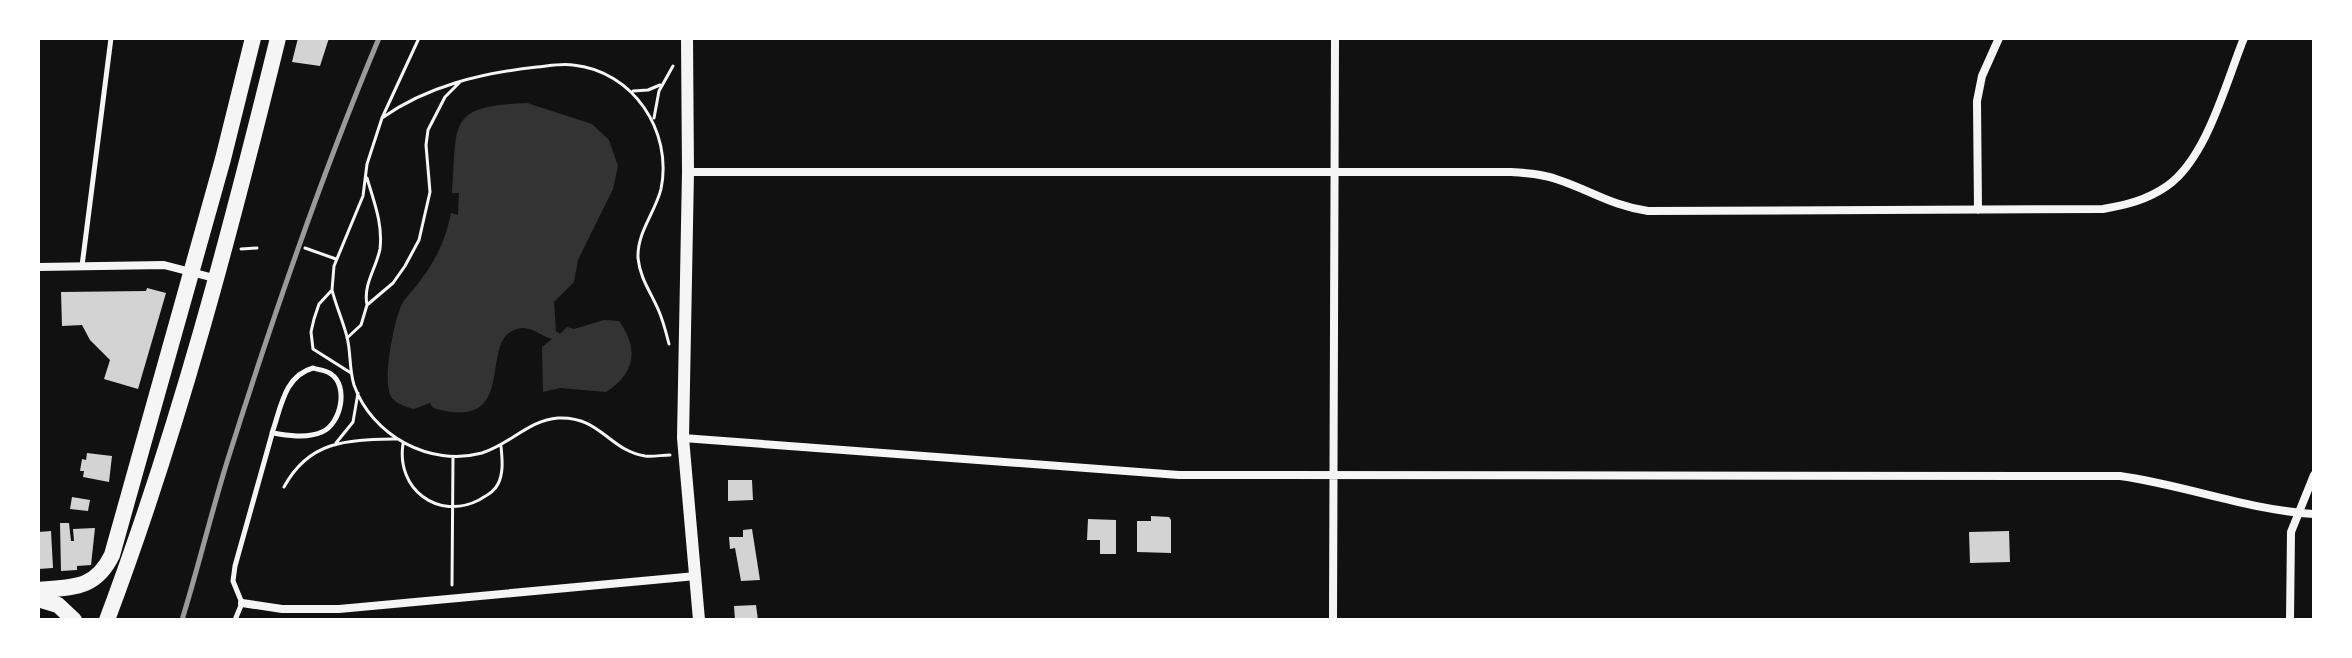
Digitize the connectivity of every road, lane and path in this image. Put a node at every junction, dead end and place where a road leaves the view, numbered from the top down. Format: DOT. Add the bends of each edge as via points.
graph roads {
  1 [pos="111,38"];
  2 [pos="253,38"];
  3 [pos="278,38"];
  4 [pos="419,38"];
  5 [pos="687,38"];
  6 [pos="1335,38"];
  7 [pos="1999,38"];
  8 [pos="2244,38"];
  9 [pos="675,63"];
  10 [pos="460,82"];
  11 [pos="663,82"];
  12 [pos="631,91"];
  13 [pos="382,118"];
  14 [pos="654,122"];
  15 [pos="688,172"];
  16 [pos="1334,172"];
  17 [pos="366,175"];
  18 [pos="1978,210"];
  19 [pos="257,248"];
  20 [pos="305,248"];
  21 [pos="235,250"];
  22 [pos="337,259"];
  23 [pos="38,267"];
  24 [pos="82,267"];
  25 [pos="191,272"];
  26 [pos="214,278"];
  27 [pos="332,290"];
  28 [pos="367,305"];
  29 [pos="347,338"];
  30 [pos="669,344"];
  31 [pos="351,373"];
  32 [pos="358,393"];
  33 [pos="272,433"];
  34 [pos="683,438"];
  35 [pos="398,439"];
  36 [pos="403,443"];
  37 [pos="334,445"];
  38 [pos="501,446"];
  39 [pos="670,455"];
  40 [pos="453,457"];
  41 [pos="2314,475"];
  42 [pos="1333,476"];
  43 [pos="284,487"];
  44 [pos="452,507"];
  45 [pos="2299,513"];
  46 [pos="2314,514"];
  47 [pos="696,576"];
  48 [pos="452,584"];
  49 [pos="38,590"];
  50 [pos="38,599"];
  51 [pos="242,603"];
  52 [pos="74,620"];
  53 [pos="107,620"];
  54 [pos="235,620"];
  55 [pos="699,620"];
  56 [pos="1333,620"];
  57 [pos="2290,620"];
  1 -- 24 [label="lane"];
  2 -- 25 [label="main road"];
  3 -- 26 [label="main road"];
  4 -- 13 [label="path"];
  5 -- 15 [label="street"];
  6 -- 16 [label="street"];
  7 -- 18 [label="street" via="1977,101"];
  8 -- 18 [label="street" via="2197,151 2169,185 2148,198 2103,209"];
  9 -- 11 [label="path"];
  10 -- 12 [label="path" via="501,71 571,64 605,74"];
  10 -- 13 [label="path" via="419,96"];
  10 -- 28 [label="path" via="445,97 428,130 430,192 419,240 393,283"];
  11 -- 12 [label="path"];
  11 -- 14 [label="path"];
  12 -- 14 [label="path"];
  13 -- 17 [label="path"];
  14 -- 30 [label="path" via="663,171 638,260"];
  15 -- 16 [label="street"];
  15 -- 34 [label="street"];
  16 -- 18 [label="street" via="1539,174 1624,208 1648,211"];
  16 -- 42 [label="street"];
  17 -- 22 [label="path" via="363,196"];
  17 -- 28 [label="path" via="381,224 365,293"];
  19 -- 21 [label="path"];
  20 -- 22 [label="path"];
  22 -- 27 [label="path"];
  23 -- 24 [label="street"];
  24 -- 25 [label="street" via="164,265"];
  25 -- 26 [label="street"];
  25 -- 49 [label="main road" via="112,555 87,584"];
  26 -- 53 [label="main road" via="152,494"];
  27 -- 29 [label="path"];
  27 -- 31 [label="path" via="319,304 311,342 313,349"];
  28 -- 29 [label="path" via="361,325"];
  29 -- 31 [label="path"];
  31 -- 32 [label="path"];
  32 -- 35 [label="path" via="376,420"];
  32 -- 37 [label="path" via="353,422"];
  33 -- 33 [label="lane" via="310,436 329,428 340,412 335,378 313,368 294,378"];
  33 -- 51 [label="lane" via="235,566 233,581"];
  34 -- 42 [label="street" via="1143,473"];
  34 -- 47 [label="street"];
  35 -- 36 [label="path"];
  35 -- 37 [label="path"];
  36 -- 40 [label="path"];
  36 -- 44 [label="path" via="408,483 429,502"];
  37 -- 43 [label="path" via="313,452 295,467"];
  38 -- 39 [label="path" via="541,422 570,419 595,425 626,449 647,457"];
  38 -- 40 [label="path"];
  38 -- 44 [label="path" via="502,469 490,494"];
  40 -- 44 [label="path"];
  41 -- 45 [label="street"];
  42 -- 45 [label="street" via="2120,476"];
  42 -- 56 [label="street"];
  44 -- 48 [label="path"];
  45 -- 46 [label="street"];
  45 -- 57 [label="street" via="2291,532"];
  47 -- 51 [label="street" via="339,609"];
  47 -- 55 [label="street"];
  50 -- 52 [label="main road" via="58,605"];
  51 -- 54 [label="lane"];
}
